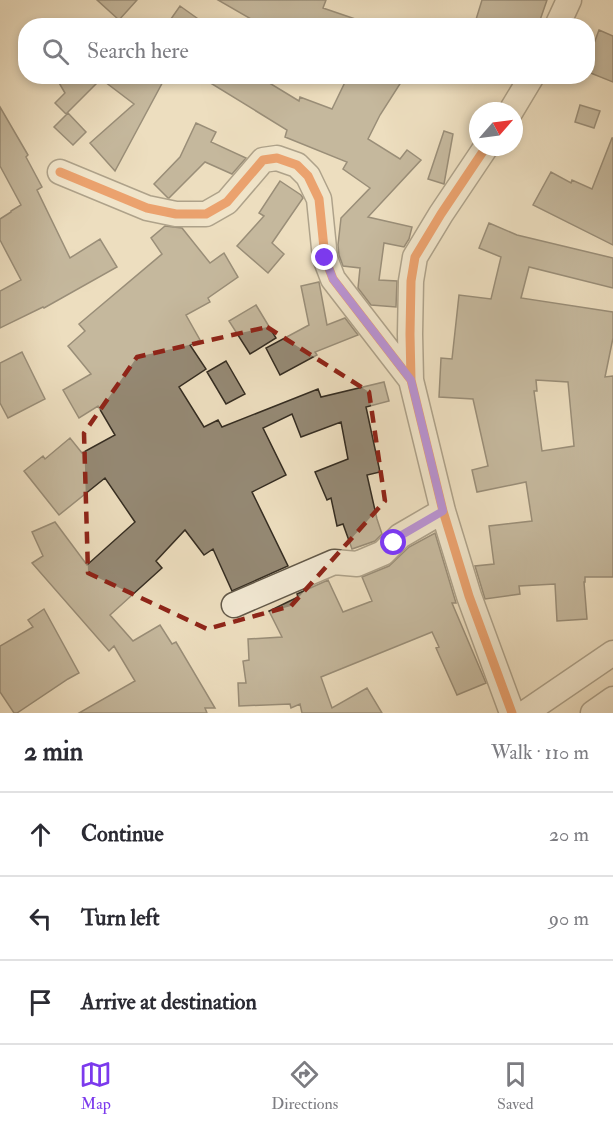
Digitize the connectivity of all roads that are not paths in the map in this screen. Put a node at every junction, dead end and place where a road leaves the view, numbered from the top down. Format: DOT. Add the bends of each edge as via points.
graph roads {
  1 [pos="569,0"];
  2 [pos="561,18"];
  3 [pos="527,84"];
  4 [pos="516,102"];
  5 [pos="480,156"];
  6 [pos="60,172"];
  7 [pos="411,380"];
  8 [pos="443,511"];
  9 [pos="234,605"];
  10 [pos="613,653"];
  11 [pos="613,699"];
  12 [pos="512,713"];
  13 [pos="525,713"];
  14 [pos="593,713"];
  1 -- 2 [label="street"];
  3 -- 4 [label="street"];
  5 -- 7 [label="street" via="415,257 411,281"];
  6 -- 7 [label="street" via="147,208 176,214 206,214 227,202 262,160 277,158 297,165 308,176 319,199 325,258 333,279"];
  7 -- 8 [label="street"];
  8 -- 9 [label="street" via="400,536 383,553 357,564 334,562"];
  8 -- 12 [label="street"];
  10 -- 13 [label="street"];
  11 -- 14 [label="street"];
}
